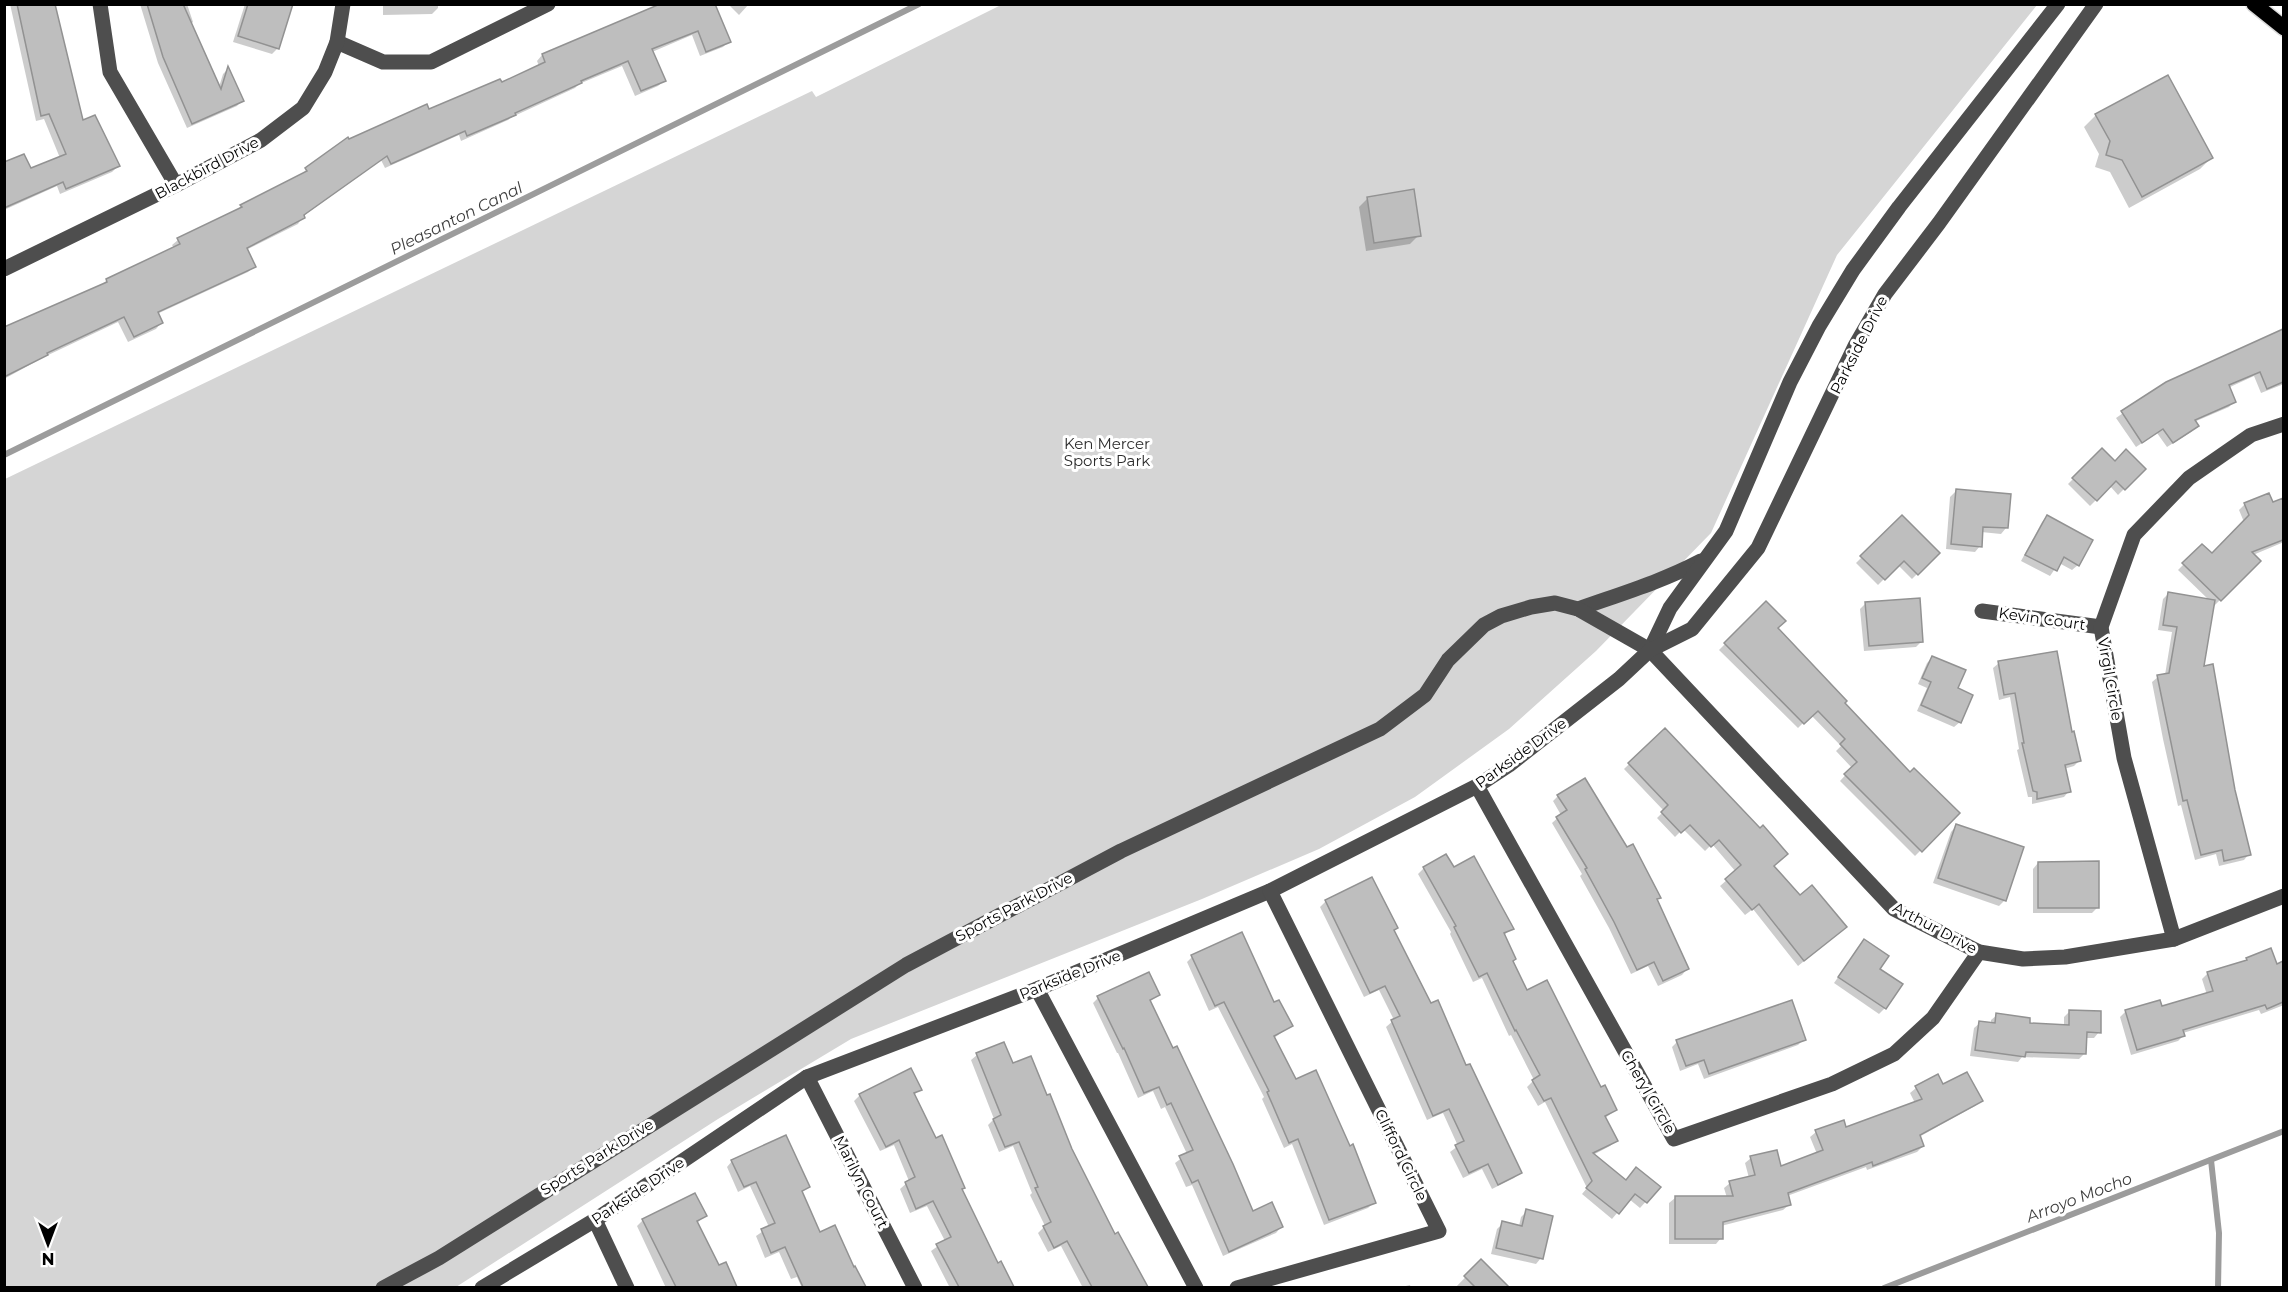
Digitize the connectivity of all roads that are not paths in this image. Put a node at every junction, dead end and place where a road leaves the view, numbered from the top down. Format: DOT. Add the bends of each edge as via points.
graph roads {
  1 [pos="100,4"];
  2 [pos="343,4"];
  3 [pos="548,4"];
  4 [pos="2058,4"];
  5 [pos="2096,4"];
  6 [pos="2254,4"];
  7 [pos="2283,28"];
  8 [pos="337,42"];
  9 [pos="176,185"];
  10 [pos="4,269"];
  11 [pos="2283,424"];
  12 [pos="1706,558"];
  13 [pos="1578,609"];
  14 [pos="1982,610"];
  15 [pos="2101,627"];
  16 [pos="1650,650"];
  17 [pos="1477,786"];
  18 [pos="1270,891"];
  19 [pos="2283,896"];
  20 [pos="2174,939"];
  21 [pos="1979,952"];
  22 [pos="1037,989"];
  23 [pos="807,1077"];
  24 [pos="595,1221"];
  25 [pos="383,1287"];
  26 [pos="482,1287"];
  27 [pos="627,1287"];
  28 [pos="915,1287"];
  29 [pos="1196,1287"];
  30 [pos="1237,1287"];
  1 -- 9 [label="street" via="110,72"];
  2 -- 8 [label="street, Blackbird Drive"];
  3 -- 8 [label="street" via="431,62 383,62"];
  4 -- 12 [label="street, Parkside Drive" via="1853,270 1790,382 1726,531"];
  5 -- 16 [label="street, Parkside Drive" via="1885,294 1855,346 1758,548 1692,629"];
  6 -- 7 [label="main road"];
  8 -- 9 [label="street, Blackbird Drive" via="325,72 303,108 261,140"];
  9 -- 10 [label="street, Blackbird Drive"];
  11 -- 15 [label="street, Virgil Circle" via="2251,435 2189,478 2134,535"];
  12 -- 13 [label="street" via="1640,589"];
  12 -- 16 [label="street, Parkside Drive" via="1670,608"];
  13 -- 16 [label="street, Sports Park Drive"];
  13 -- 25 [label="street, Sports Park Drive" via="1556,603 1531,607 1484,625 1448,660 1425,695 1380,729 1121,851 906,965 439,1258"];
  14 -- 15 [label="street, Kevin Court"];
  15 -- 20 [label="street, Virgil Circle" via="2124,758"];
  16 -- 17 [label="street, Parkside Drive" via="1619,679"];
  16 -- 21 [label="street, Arthur Drive" via="1894,909"];
  17 -- 18 [label="street, Parkside Drive"];
  17 -- 21 [label="street, Cheryl Circle" via="1674,1139 1832,1084 1894,1054 1933,1018"];
  18 -- 22 [label="street, Parkside Drive"];
  18 -- 30 [label="street, Clifford Circle" via="1439,1231"];
  19 -- 20 [label="street, Arthur Drive"];
  20 -- 21 [label="street, Arthur Drive" via="2065,957 2023,959"];
  22 -- 23 [label="street, Parkside Drive"];
  22 -- 29 [label="street"];
  23 -- 24 [label="street, Parkside Drive"];
  23 -- 28 [label="street, Marilyn Court"];
  24 -- 26 [label="street, Parkside Drive"];
  24 -- 27 [label="street"];
}
